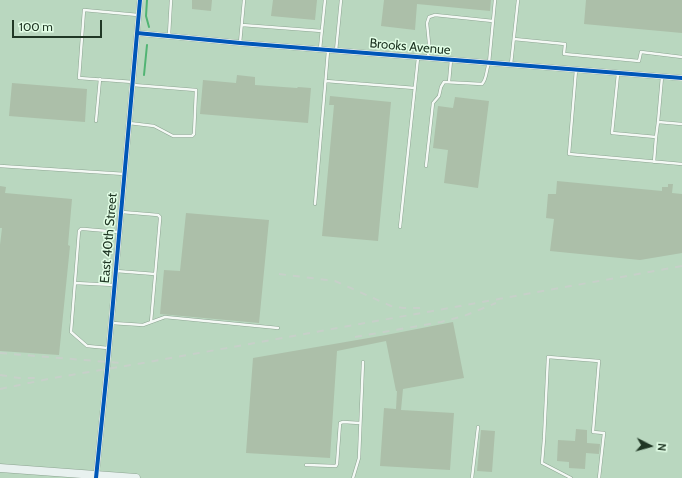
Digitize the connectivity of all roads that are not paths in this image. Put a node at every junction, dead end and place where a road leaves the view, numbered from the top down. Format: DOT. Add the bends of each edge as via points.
graph roads {
  1 [pos="140,0"];
  2 [pos="171,0"];
  3 [pos="244,0"];
  4 [pos="325,0"];
  5 [pos="341,0"];
  6 [pos="495,0"];
  7 [pos="518,0"];
  8 [pos="139,15"];
  9 [pos="493,21"];
  10 [pos="242,24"];
  11 [pos="322,31"];
  12 [pos="137,33"];
  13 [pos="169,36"];
  14 [pos="514,39"];
  15 [pos="240,43"];
  16 [pos="320,49"];
  17 [pos="328,50"];
  18 [pos="336,51"];
  19 [pos="418,57"];
  20 [pos="682,57"];
  21 [pos="428,58"];
  22 [pos="451,60"];
  23 [pos="488,63"];
  24 [pos="511,65"];
  25 [pos="576,70"];
  26 [pos="618,73"];
  27 [pos="662,77"];
  28 [pos="682,78"];
  29 [pos="100,79"];
  30 [pos="326,81"];
  31 [pos="449,82"];
  32 [pos="132,83"];
  33 [pos="415,88"];
  34 [pos="96,121"];
  35 [pos="658,122"];
  36 [pos="129,123"];
  37 [pos="682,124"];
  38 [pos="656,137"];
  39 [pos="654,162"];
  40 [pos="682,164"];
  41 [pos="0,166"];
  42 [pos="426,166"];
  43 [pos="125,174"];
  44 [pos="315,204"];
  45 [pos="122,212"];
  46 [pos="400,227"];
  47 [pos="120,232"];
  48 [pos="116,271"];
  49 [pos="155,274"];
  50 [pos="75,283"];
  51 [pos="115,285"];
  52 [pos="151,322"];
  53 [pos="111,323"];
  54 [pos="278,328"];
  55 [pos="109,348"];
  56 [pos="363,362"];
  57 [pos="360,423"];
  58 [pos="478,427"];
  59 [pos="306,465"];
  60 [pos="0,468"];
  61 [pos="96,477"];
  62 [pos="136,478"];
  63 [pos="353,478"];
  64 [pos="472,478"];
  65 [pos="571,478"];
  66 [pos="599,478"];
  1 -- 8 [label="street, East 40th Street"];
  2 -- 13 [label="lane"];
  3 -- 10 [label="lane"];
  4 -- 11 [label="lane"];
  5 -- 18 [label="lane"];
  6 -- 9 [label="lane"];
  7 -- 14 [label="lane"];
  8 -- 12 [label="street, East 40th Street"];
  8 -- 29 [label="lane" via="84,10 79,78"];
  9 -- 21 [label="lane" via="435,15 429,17"];
  9 -- 23 [label="lane"];
  10 -- 11 [label="lane"];
  10 -- 15 [label="lane"];
  11 -- 16 [label="lane"];
  12 -- 13 [label="street, Brooks Avenue"];
  12 -- 32 [label="street, East 40th Street"];
  13 -- 15 [label="street, Brooks Avenue"];
  14 -- 20 [label="lane" via="565,44 564,54 639,61 641,52"];
  14 -- 24 [label="lane"];
  15 -- 16 [label="street, Brooks Avenue"];
  16 -- 17 [label="street, Brooks Avenue"];
  17 -- 18 [label="street, Brooks Avenue"];
  17 -- 30 [label="lane"];
  18 -- 19 [label="street, Brooks Avenue"];
  19 -- 21 [label="street, Brooks Avenue"];
  19 -- 33 [label="lane"];
  21 -- 22 [label="street, Brooks Avenue"];
  22 -- 23 [label="street, Brooks Avenue"];
  22 -- 31 [label="lane"];
  23 -- 24 [label="street, Brooks Avenue"];
  23 -- 31 [label="lane" via="486,81 482,84"];
  24 -- 25 [label="street, Brooks Avenue"];
  25 -- 26 [label="street, Brooks Avenue"];
  25 -- 39 [label="lane" via="569,154"];
  26 -- 27 [label="street, Brooks Avenue"];
  26 -- 38 [label="lane" via="612,133"];
  27 -- 28 [label="street, Brooks Avenue"];
  27 -- 35 [label="lane"];
  29 -- 32 [label="lane"];
  29 -- 34 [label="lane"];
  30 -- 33 [label="lane"];
  30 -- 44 [label="lane"];
  31 -- 42 [label="lane" via="444,82 439,96 433,103"];
  32 -- 36 [label="street, East 40th Street"];
  32 -- 36 [label="lane" via="195,89 194,134 173,136 154,126"];
  33 -- 46 [label="lane"];
  35 -- 37 [label="lane"];
  35 -- 38 [label="lane"];
  36 -- 43 [label="street, East 40th Street"];
  38 -- 39 [label="lane"];
  39 -- 40 [label="lane"];
  41 -- 43 [label="lane"];
  43 -- 45 [label="street, East 40th Street"];
  45 -- 47 [label="street, East 40th Street"];
  45 -- 49 [label="lane" via="160,217"];
  47 -- 48 [label="street, East 40th Street"];
  47 -- 50 [label="lane" via="84,229 79,231"];
  48 -- 49 [label="lane"];
  48 -- 51 [label="street, East 40th Street"];
  49 -- 52 [label="lane"];
  50 -- 51 [label="lane"];
  50 -- 55 [label="lane" via="71,332 87,346"];
  51 -- 53 [label="street, East 40th Street"];
  52 -- 53 [label="lane" via="143,325"];
  52 -- 54 [label="lane" via="165,318"];
  53 -- 55 [label="street, East 40th Street"];
  55 -- 61 [label="street, East 40th Street"];
  56 -- 57 [label="lane"];
  57 -- 59 [label="lane" via="340,423 336,466"];
  57 -- 63 [label="lane" via="359,458"];
  58 -- 64 [label="lane"];
  60 -- 61 [label="main road"];
  61 -- 62 [label="main road"];
  65 -- 66 [label="lane" via="542,463 548,357 599,361 593,432 604,433"];
}
